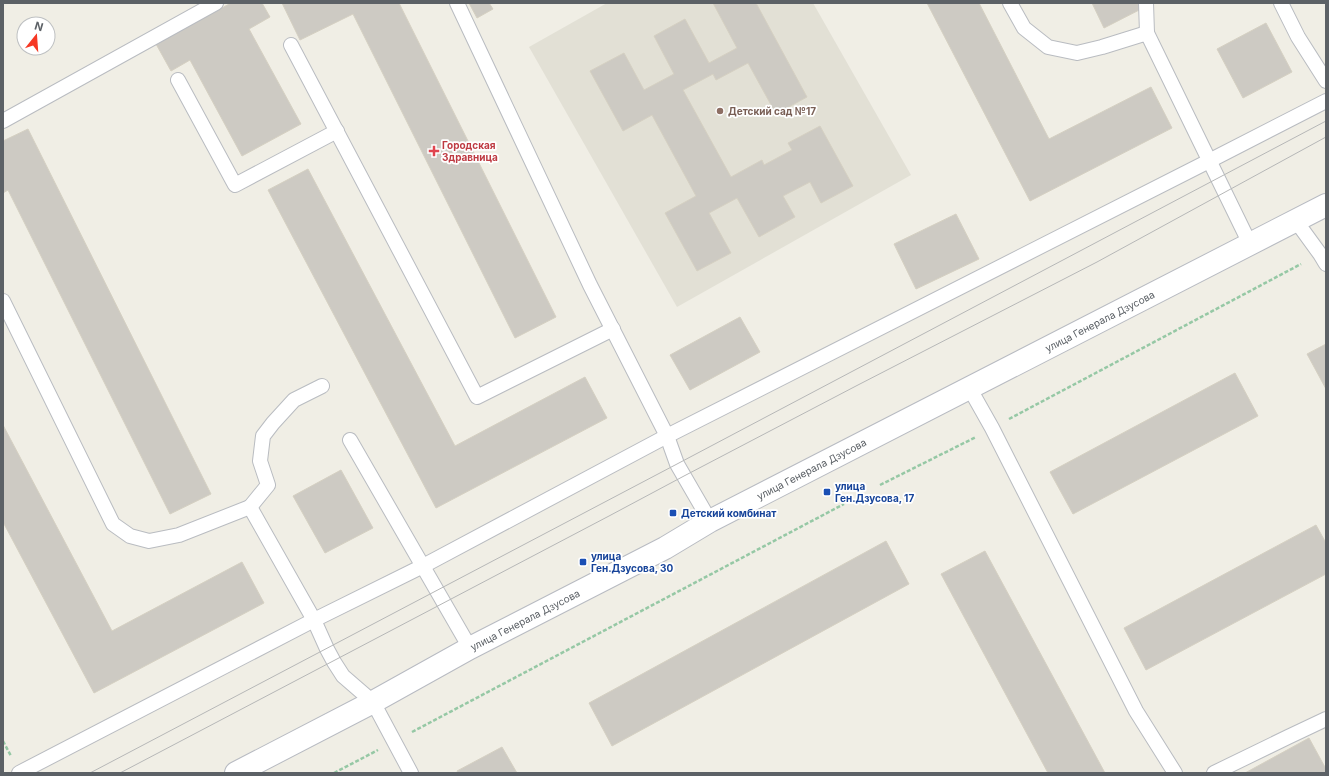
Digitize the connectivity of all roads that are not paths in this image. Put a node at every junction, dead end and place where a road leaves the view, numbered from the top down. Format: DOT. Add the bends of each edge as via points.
graph roads {
  1 [pos="216,3"];
  2 [pos="456,3"];
  3 [pos="1010,3"];
  4 [pos="1146,3"];
  5 [pos="1281,3"];
  6 [pos="1147,33"];
  7 [pos="292,45"];
  8 [pos="178,80"];
  9 [pos="1326,81"];
  10 [pos="1326,101"];
  11 [pos="3,121"];
  12 [pos="337,132"];
  13 [pos="1210,161"];
  14 [pos="1326,205"];
  15 [pos="1296,221"];
  16 [pos="1250,244"];
  17 [pos="1326,264"];
  18 [pos="3,301"];
  19 [pos="612,329"];
  20 [pos="322,386"];
  21 [pos="970,388"];
  22 [pos="667,436"];
  23 [pos="350,440"];
  24 [pos="250,507"];
  25 [pos="710,522"];
  26 [pos="423,566"];
  27 [pos="314,620"];
  28 [pos="470,648"];
  29 [pos="374,702"];
  30 [pos="1326,719"];
  31 [pos="19,773"];
  32 [pos="236,773"];
  33 [pos="411,773"];
  34 [pos="1175,773"];
  35 [pos="1214,773"];
  1 -- 11 [label="lane"];
  2 -- 19 [label="lane"];
  3 -- 6 [label="lane" via="1024,28 1048,47 1077,53"];
  4 -- 6 [label="lane"];
  5 -- 9 [label="lane"];
  6 -- 13 [label="lane"];
  7 -- 12 [label="lane"];
  8 -- 12 [label="lane" via="234,185"];
  10 -- 13 [label="lane"];
  12 -- 19 [label="lane" via="477,397"];
  13 -- 16 [label="lane"];
  13 -- 22 [label="lane"];
  14 -- 15 [label="street, улица Генерала Дзусова"];
  15 -- 16 [label="street, улица Генерала Дзусова"];
  15 -- 17 [label="lane"];
  16 -- 21 [label="street, улица Генерала Дзусова"];
  18 -- 24 [label="lane" via="113,524 130,536 149,541 179,535"];
  19 -- 22 [label="lane"];
  20 -- 24 [label="lane" via="294,400 263,436 260,461 268,485"];
  21 -- 25 [label="street, улица Генерала Дзусова"];
  21 -- 34 [label="lane" via="1136,711"];
  22 -- 25 [label="lane" via="677,464"];
  22 -- 26 [label="lane"];
  23 -- 26 [label="lane"];
  24 -- 27 [label="lane"];
  25 -- 28 [label="street, улица Генерала Дзусова" via="665,548"];
  26 -- 27 [label="lane"];
  26 -- 28 [label="lane"];
  27 -- 29 [label="lane" via="326,649 343,676"];
  27 -- 31 [label="lane"];
  28 -- 29 [label="street, улица Генерала Дзусова"];
  29 -- 32 [label="street, улица Генерала Дзусова"];
  29 -- 33 [label="lane"];
  30 -- 35 [label="lane"];
}
